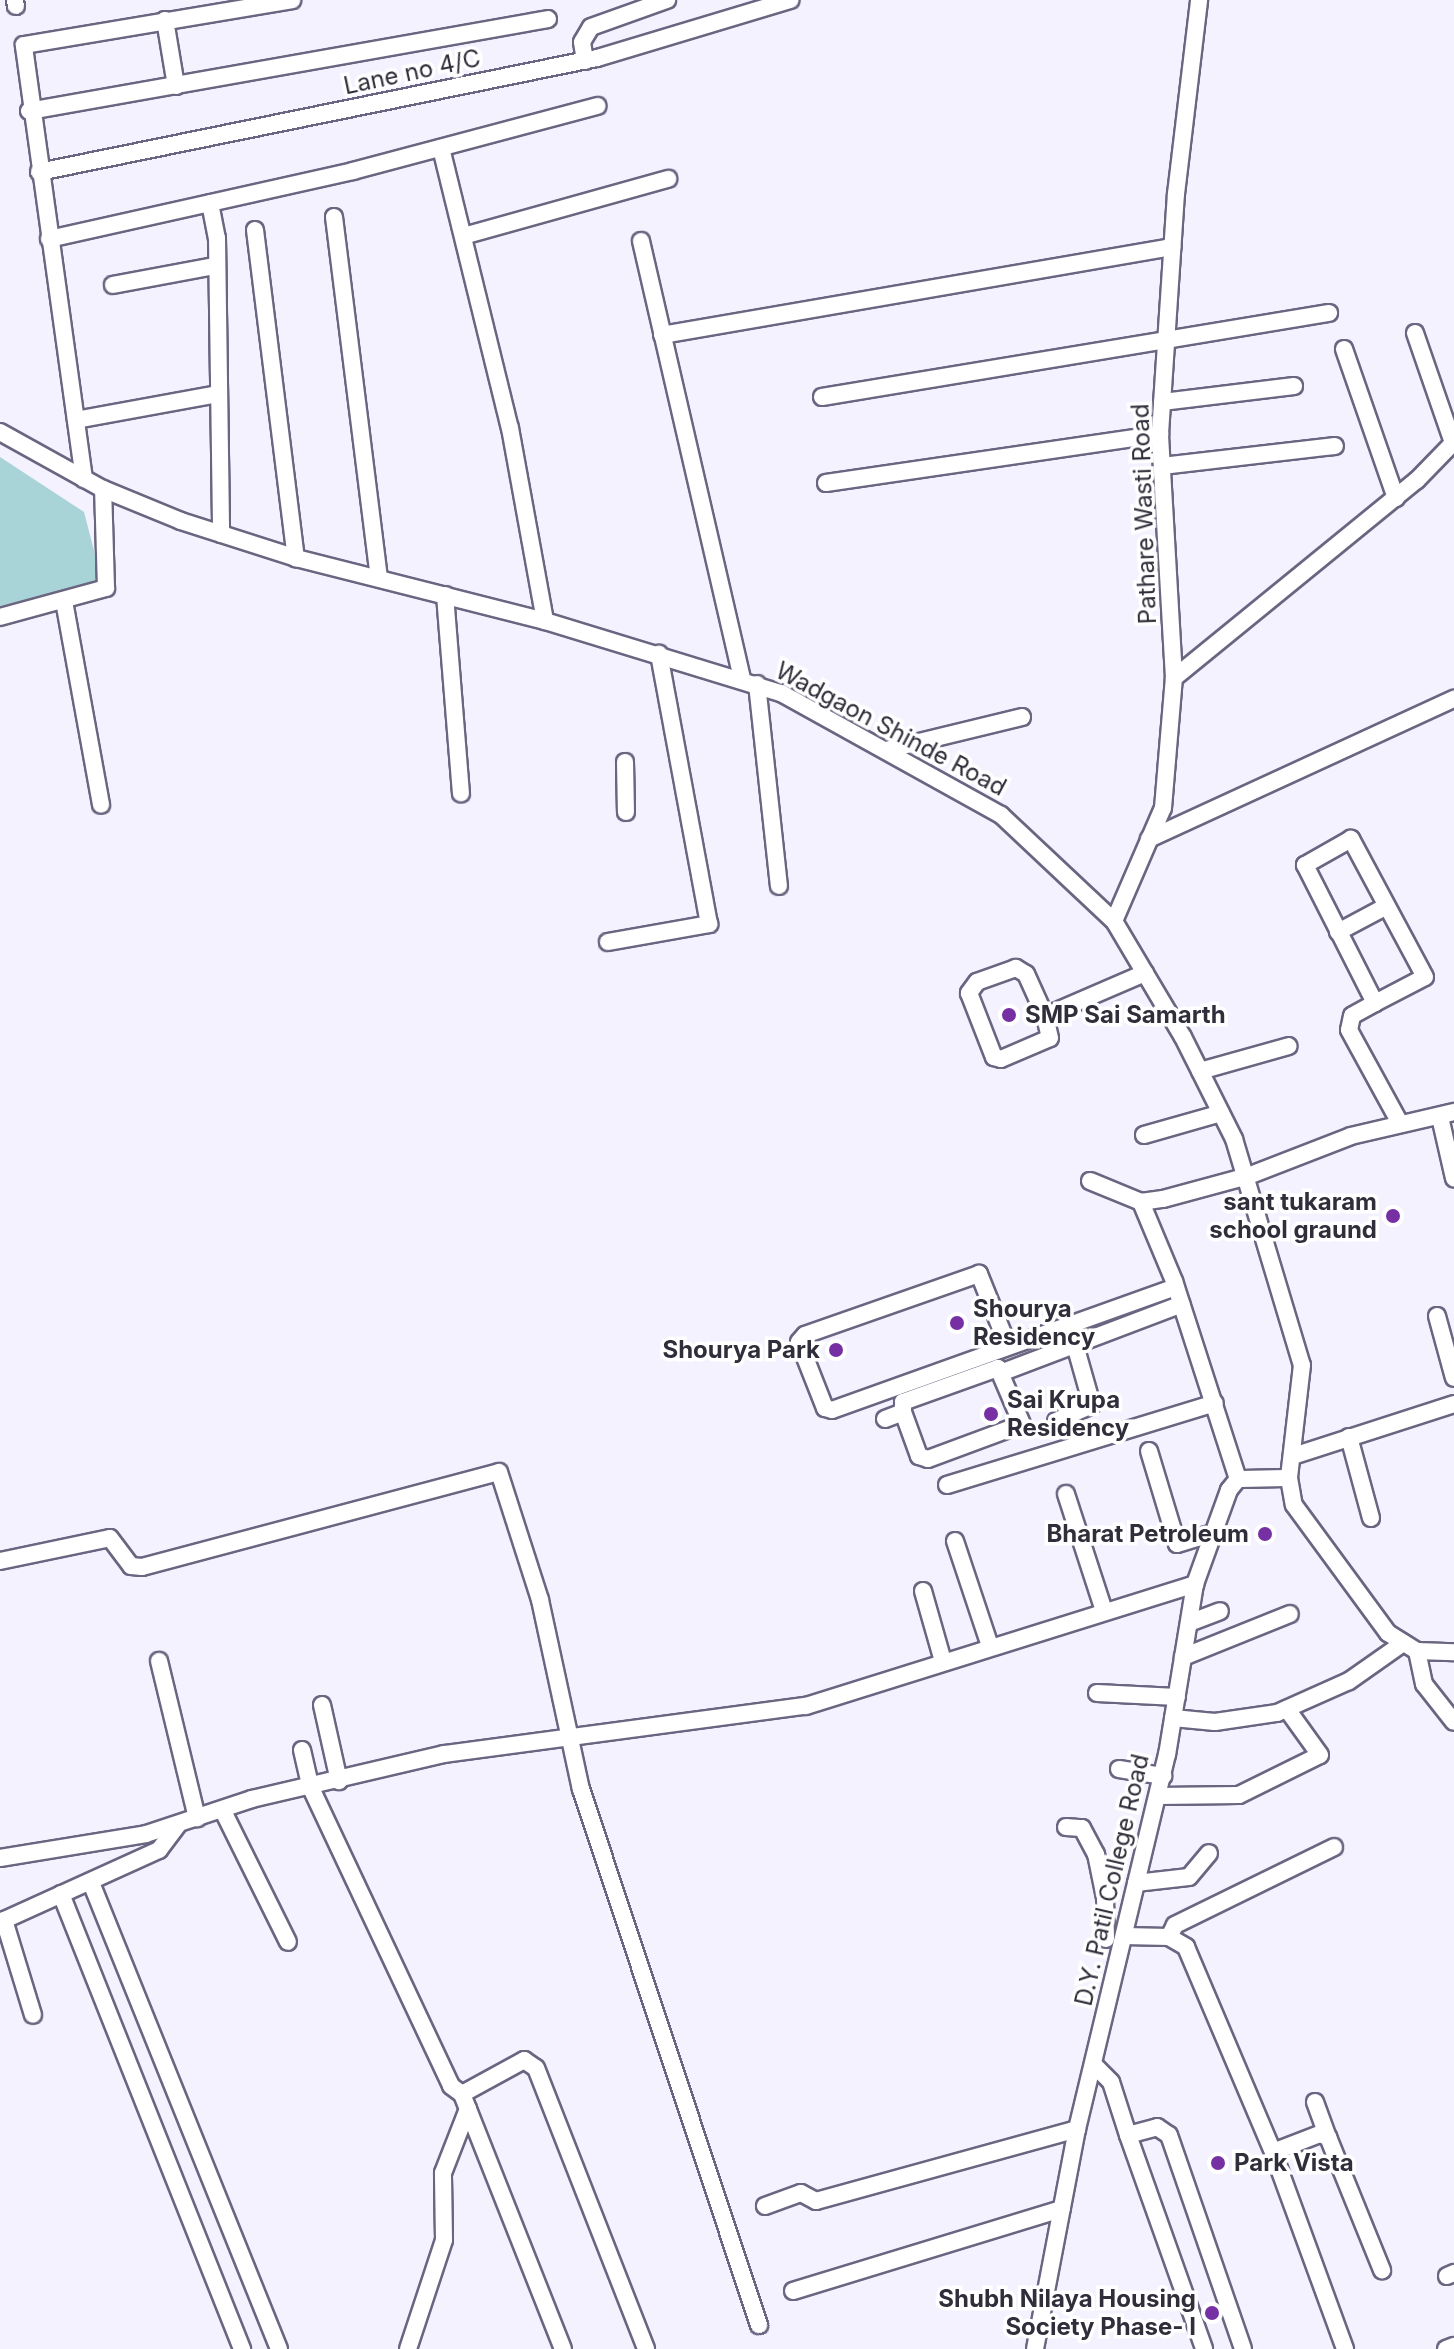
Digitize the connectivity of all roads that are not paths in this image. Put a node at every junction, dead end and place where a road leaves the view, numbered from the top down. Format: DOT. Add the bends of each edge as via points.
graph roads {
  1 [pos="292,0"];
  2 [pos="667,0"];
  3 [pos="790,0"];
  4 [pos="1199,0"];
  5 [pos="548,19"];
  6 [pos="165,20"];
  7 [pos="585,61"];
  8 [pos="176,86"];
  9 [pos="597,106"];
  10 [pos="29,111"];
  11 [pos="441,148"];
  12 [pos="39,172"];
  13 [pos="668,179"];
  14 [pos="210,203"];
  15 [pos="334,217"];
  16 [pos="255,230"];
  17 [pos="467,235"];
  18 [pos="49,239"];
  19 [pos="641,241"];
  20 [pos="1172,247"];
  21 [pos="215,266"];
  22 [pos="113,285"];
  23 [pos="1329,313"];
  24 [pos="1415,333"];
  25 [pos="662,335"];
  26 [pos="1166,336"];
  27 [pos="1344,349"];
  28 [pos="1294,386"];
  29 [pos="218,394"];
  30 [pos="822,397"];
  31 [pos="1162,402"];
  32 [pos="76,420"];
  33 [pos="0,432"];
  34 [pos="1160,434"];
  35 [pos="1454,442"];
  36 [pos="1335,446"];
  37 [pos="1162,466"];
  38 [pos="84,479"];
  39 [pos="826,483"];
  40 [pos="103,489"];
  41 [pos="1396,498"];
  42 [pos="221,534"];
  43 [pos="296,558"];
  44 [pos="379,578"];
  45 [pos="445,595"];
  46 [pos="64,601"];
  47 [pos="0,617"];
  48 [pos="545,621"];
  49 [pos="659,654"];
  50 [pos="1174,678"];
  51 [pos="749,681"];
  52 [pos="1454,699"];
  53 [pos="1022,717"];
  54 [pos="886,750"];
  55 [pos="625,762"];
  56 [pos="461,793"];
  57 [pos="101,805"];
  58 [pos="626,812"];
  59 [pos="1149,839"];
  60 [pos="779,886"];
  61 [pos="1387,906"];
  62 [pos="1114,921"];
  63 [pos="1338,932"];
  64 [pos="608,942"];
  65 [pos="1145,973"];
  66 [pos="1375,1003"];
  67 [pos="1045,1016"];
  68 [pos="1289,1046"];
  69 [pos="1200,1071"];
  70 [pos="1221,1113"];
  71 [pos="1447,1114"];
  72 [pos="1400,1123"];
  73 [pos="1144,1135"];
  74 [pos="1248,1176"];
  75 [pos="1454,1178"];
  76 [pos="1090,1181"];
  77 [pos="1141,1202"];
  78 [pos="1176,1287"];
  79 [pos="1182,1304"];
  80 [pos="1437,1316"];
  81 [pos="1075,1345"];
  82 [pos="1008,1346"];
  83 [pos="1003,1372"];
  84 [pos="1454,1378"];
  85 [pos="1215,1403"];
  86 [pos="1454,1404"];
  87 [pos="903,1412"];
  88 [pos="885,1419"];
  89 [pos="1056,1421"];
  90 [pos="1349,1437"];
  91 [pos="1149,1451"];
  92 [pos="1293,1456"];
  93 [pos="1289,1478"];
  94 [pos="1238,1479"];
  95 [pos="947,1485"];
  96 [pos="1066,1494"];
  97 [pos="1371,1518"];
  98 [pos="1214,1533"];
  99 [pos="955,1541"];
  100 [pos="0,1561"];
  101 [pos="1195,1584"];
  102 [pos="923,1591"];
  103 [pos="1104,1611"];
  104 [pos="1220,1611"];
  105 [pos="1290,1614"];
  106 [pos="1189,1623"];
  107 [pos="990,1646"];
  108 [pos="1410,1647"];
  109 [pos="1454,1652"];
  110 [pos="1183,1657"];
  111 [pos="159,1661"];
  112 [pos="943,1661"];
  113 [pos="1097,1693"];
  114 [pos="1177,1697"];
  115 [pos="322,1705"];
  116 [pos="1287,1709"];
  117 [pos="1173,1718"];
  118 [pos="1454,1722"];
  119 [pos="569,1737"];
  120 [pos="302,1750"];
  121 [pos="1119,1769"];
  122 [pos="1163,1776"];
  123 [pos="339,1781"];
  124 [pos="311,1788"];
  125 [pos="1158,1796"];
  126 [pos="223,1811"];
  127 [pos="197,1818"];
  128 [pos="178,1825"];
  129 [pos="1066,1827"];
  130 [pos="1334,1847"];
  131 [pos="1209,1853"];
  132 [pos="0,1858"];
  133 [pos="1136,1883"];
  134 [pos="92,1885"];
  135 [pos="61,1894"];
  136 [pos="2,1921"];
  137 [pos="1124,1936"];
  138 [pos="1169,1937"];
  139 [pos="1106,1939"];
  140 [pos="288,1942"];
  141 [pos="33,2015"];
  142 [pos="1093,2064"];
  143 [pos="465,2102"];
  144 [pos="1315,2102"];
  145 [pos="1077,2129"];
  146 [pos="1128,2135"];
  147 [pos="1328,2137"];
  148 [pos="1273,2152"];
  149 [pos="765,2206"];
  150 [pos="1062,2209"];
  151 [pos="1382,2270"];
  152 [pos="793,2291"];
  153 [pos="759,2325"];
  154 [pos="1454,2346"];
  155 [pos="242,2349"];
  156 [pos="279,2349"];
  157 [pos="408,2349"];
  158 [pos="563,2349"];
  159 [pos="646,2349"];
  160 [pos="1035,2349"];
  161 [pos="1204,2349"];
  162 [pos="1243,2349"];
  163 [pos="1345,2349"];
  164 [pos="1446,2349"];
  1 -- 6 [label="street"];
  2 -- 7 [label="street" via="591,27 582,42"];
  3 -- 7 [label="street, Lane no 4/C"];
  4 -- 20 [label="street, Pathare Wasti Road"];
  5 -- 8 [label="street"];
  6 -- 8 [label="street"];
  6 -- 10 [label="street" via="24,45"];
  7 -- 12 [label="street, Lane no 4/C"];
  8 -- 10 [label="street"];
  9 -- 11 [label="street"];
  10 -- 12 [label="street"];
  11 -- 14 [label="street"];
  11 -- 17 [label="street"];
  12 -- 18 [label="street"];
  13 -- 17 [label="street"];
  14 -- 18 [label="street"];
  14 -- 21 [label="street" via="217,238"];
  15 -- 44 [label="street"];
  16 -- 43 [label="street"];
  17 -- 48 [label="street"];
  18 -- 32 [label="street"];
  19 -- 25 [label="street"];
  20 -- 25 [label="street"];
  20 -- 26 [label="street, Pathare Wasti Road"];
  21 -- 22 [label="street"];
  21 -- 29 [label="street"];
  23 -- 26 [label="street"];
  24 -- 35 [label="street"];
  25 -- 51 [label="street"];
  26 -- 30 [label="street"];
  26 -- 31 [label="street, Pathare Wasti Road"];
  27 -- 41 [label="street"];
  28 -- 31 [label="street"];
  29 -- 32 [label="street"];
  29 -- 42 [label="street"];
  31 -- 34 [label="street, Pathare Wasti Road"];
  32 -- 38 [label="street"];
  33 -- 38 [label="street, Wadgaon Shinde Road"];
  34 -- 37 [label="street, Pathare Wasti Road"];
  34 -- 39 [label="street"];
  35 -- 41 [label="street"];
  36 -- 37 [label="street"];
  37 -- 50 [label="street, Pathare Wasti Road"];
  38 -- 40 [label="street, Wadgaon Shinde Road"];
  40 -- 42 [label="street, Wadgaon Shinde Road"];
  40 -- 46 [label="street" via="109,579 98,592"];
  41 -- 50 [label="street"];
  42 -- 43 [label="street, Wadgaon Shinde Road"];
  43 -- 44 [label="street, Wadgaon Shinde Road"];
  44 -- 45 [label="street, Wadgaon Shinde Road"];
  45 -- 48 [label="street, Wadgaon Shinde Road"];
  45 -- 56 [label="street"];
  46 -- 47 [label="street"];
  46 -- 57 [label="street"];
  48 -- 49 [label="street, Wadgaon Shinde Road"];
  49 -- 51 [label="street, Wadgaon Shinde Road"];
  49 -- 64 [label="street" via="709,924"];
  50 -- 59 [label="street, Pathare Wasti Road" via="1163,808"];
  51 -- 54 [label="street, Wadgaon Shinde Road"];
  51 -- 60 [label="street"];
  52 -- 59 [label="street"];
  53 -- 54 [label="street"];
  54 -- 62 [label="street, Wadgaon Shinde Road" via="1001,815"];
  55 -- 58 [label="street"];
  59 -- 62 [label="street, Pathare Wasti Road"];
  61 -- 63 [label="street"];
  61 -- 63 [label="street" via="1351,839 1305,865"];
  61 -- 66 [label="street" via="1425,977"];
  62 -- 65 [label="street, Wadgaon Shinde Road"];
  63 -- 66 [label="street"];
  65 -- 67 [label="street"];
  65 -- 69 [label="street, Wadgaon Shinde Road"];
  66 -- 72 [label="street" via="1352,1016 1349,1030"];
  67 -- 67 [label="street" via="1050,1038 998,1059 969,993 977,982 1016,968 1026,974"];
  68 -- 69 [label="street"];
  69 -- 70 [label="street, Wadgaon Shinde Road"];
  70 -- 73 [label="street"];
  70 -- 74 [label="street, Wadgaon Shinde Road"];
  71 -- 72 [label="street"];
  71 -- 75 [label="street"];
  72 -- 74 [label="street" via="1300,1153"];
  74 -- 77 [label="street"];
  74 -- 92 [label="street, Wadgaon Shinde Road" via="1302,1365"];
  76 -- 77 [label="street"];
  77 -- 78 [label="street"];
  78 -- 79 [label="street"];
  78 -- 82 [label="street"];
  79 -- 81 [label="street"];
  79 -- 85 [label="street"];
  80 -- 84 [label="street"];
  81 -- 83 [label="street"];
  81 -- 89 [label="street" via="1092,1405"];
  82 -- 82 [label="street" via="979,1274 805,1335 799,1342 825,1408 832,1410"];
  83 -- 87 [label="street" via="991,1369 903,1402"];
  83 -- 87 [label="street" via="1022,1424 1014,1431 923,1458"];
  85 -- 94 [label="street"];
  85 -- 95 [label="street"];
  86 -- 90 [label="street"];
  87 -- 88 [label="street"];
  90 -- 92 [label="street"];
  90 -- 97 [label="street"];
  91 -- 98 [label="street" via="1177,1544"];
  92 -- 93 [label="street, Wadgaon Shinde Road"];
  93 -- 94 [label="street"];
  93 -- 108 [label="street" via="1294,1505 1308,1531 1388,1633"];
  94 -- 98 [label="street, D.Y. Patil College Road"];
  96 -- 103 [label="street"];
  98 -- 101 [label="street, D.Y. Patil College Road"];
  99 -- 107 [label="street"];
  100 -- 119 [label="street" via="110,1538 131,1566 142,1567 499,1472 540,1600"];
  101 -- 103 [label="street"];
  101 -- 106 [label="street, D.Y. Patil College Road"];
  102 -- 112 [label="street"];
  103 -- 107 [label="street"];
  104 -- 106 [label="street"];
  105 -- 110 [label="street"];
  106 -- 110 [label="street, D.Y. Patil College Road"];
  107 -- 112 [label="street"];
  108 -- 109 [label="street"];
  108 -- 116 [label="street"];
  108 -- 118 [label="street" via="1424,1684"];
  110 -- 114 [label="street, D.Y. Patil College Road"];
  111 -- 127 [label="street"];
  112 -- 119 [label="street" via="793,1708"];
  113 -- 114 [label="street"];
  114 -- 117 [label="street, D.Y. Patil College Road"];
  115 -- 123 [label="street"];
  116 -- 117 [label="street" via="1252,1719"];
  116 -- 125 [label="street" via="1320,1755 1239,1795"];
  117 -- 122 [label="street, D.Y. Patil College Road"];
  119 -- 123 [label="street" via="444,1754"];
  119 -- 153 [label="street" via="581,1789"];
  120 -- 124 [label="street"];
  121 -- 122 [label="street"];
  122 -- 125 [label="street, D.Y. Patil College Road"];
  123 -- 124 [label="street"];
  124 -- 126 [label="street"];
  124 -- 143 [label="street" via="451,2086"];
  125 -- 133 [label="street, D.Y. Patil College Road"];
  126 -- 127 [label="street"];
  126 -- 140 [label="street"];
  127 -- 128 [label="street"];
  128 -- 132 [label="street"];
  128 -- 134 [label="street" via="159,1850"];
  129 -- 139 [label="street" via="1082,1828 1096,1854"];
  130 -- 138 [label="street" via="1175,1925"];
  131 -- 133 [label="street" via="1189,1877"];
  133 -- 137 [label="street, D.Y. Patil College Road"];
  134 -- 135 [label="street"];
  134 -- 156 [label="street"];
  135 -- 136 [label="street"];
  135 -- 155 [label="street"];
  136 -- 141 [label="street"];
  137 -- 138 [label="street"];
  137 -- 142 [label="street, D.Y. Patil College Road"];
  138 -- 148 [label="street" via="1186,1947"];
  142 -- 145 [label="street, D.Y. Patil College Road"];
  142 -- 146 [label="street" via="1111,2082"];
  143 -- 157 [label="street" via="443,2173 444,2240"];
  143 -- 158 [label="street"];
  143 -- 159 [label="street" via="531,2061"];
  144 -- 147 [label="street"];
  145 -- 149 [label="street" via="816,2201 801,2193"];
  145 -- 150 [label="street, D.Y. Patil College Road"];
  146 -- 161 [label="street"];
  146 -- 162 [label="street" via="1157,2127 1169,2135"];
  147 -- 148 [label="street" via="1320,2134"];
  147 -- 151 [label="street"];
  148 -- 163 [label="street"];
  150 -- 152 [label="street"];
  150 -- 160 [label="street, D.Y. Patil College Road"];
  154 -- 164 [label="street"];
}
